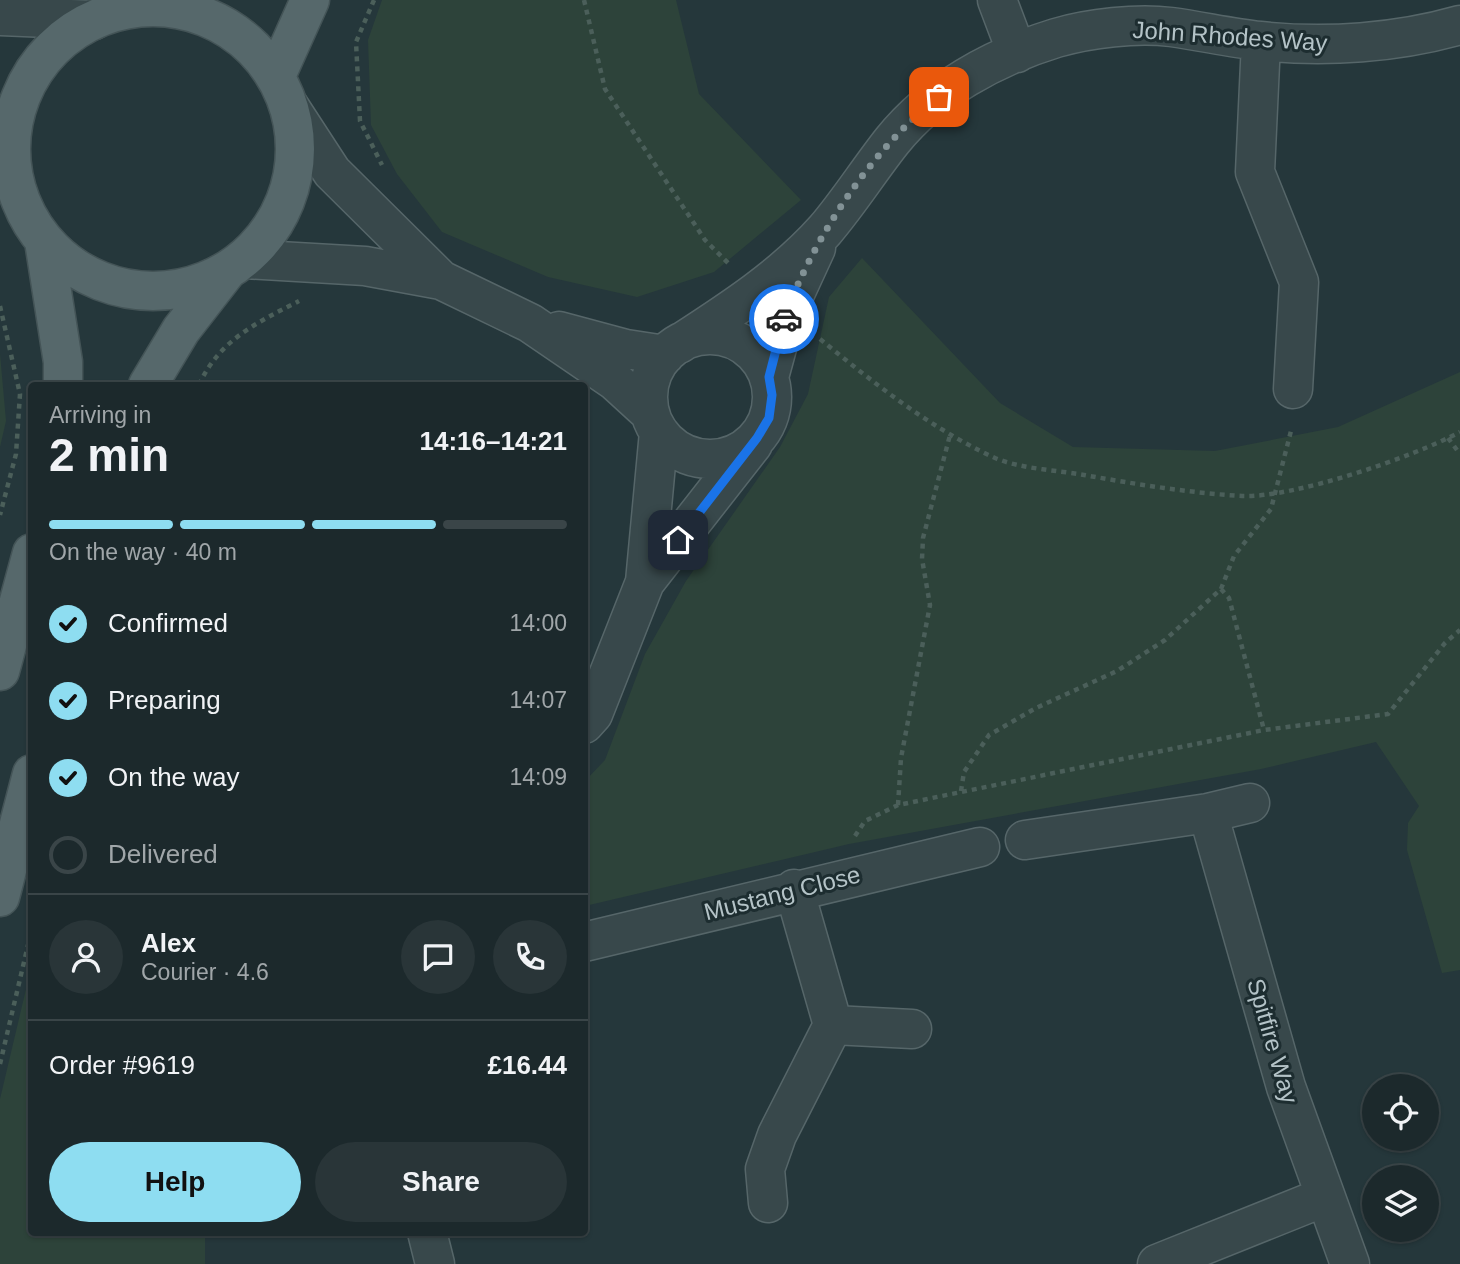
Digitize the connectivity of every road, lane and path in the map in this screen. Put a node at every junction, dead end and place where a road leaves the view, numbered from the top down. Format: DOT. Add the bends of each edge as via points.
graph roads {
  1 [pos="310,0"];
  2 [pos="374,0"];
  3 [pos="584,0"];
  4 [pos="997,0"];
  5 [pos="145,4"];
  6 [pos="0,16"];
  7 [pos="94,20"];
  8 [pos="1460,25"];
  9 [pos="1261,42"];
  10 [pos="1017,53"];
  11 [pos="282,91"];
  12 [pos="7,173"];
  13 [pos="388,176"];
  14 [pos="44,241"];
  15 [pos="235,265"];
  16 [pos="441,280"];
  17 [pos="773,300"];
  18 [pos="301,301"];
  19 [pos="0,306"];
  20 [pos="530,323"];
  21 [pos="672,349"];
  22 [pos="769,377"];
  23 [pos="63,382"];
  24 [pos="150,382"];
  25 [pos="200,382"];
  26 [pos="1293,389"];
  27 [pos="654,423"];
  28 [pos="1460,432"];
  29 [pos="950,435"];
  30 [pos="757,438"];
  31 [pos="1448,438"];
  32 [pos="1460,454"];
  33 [pos="1273,493"];
  34 [pos="0,515"];
  35 [pos="28,568"];
  36 [pos="645,582"];
  37 [pos="1222,589"];
  38 [pos="1460,630"];
  39 [pos="0,671"];
  40 [pos="588,714"];
  41 [pos="1264,730"];
  42 [pos="28,790"];
  43 [pos="961,791"];
  44 [pos="1250,803"];
  45 [pos="898,804"];
  46 [pos="1208,813"];
  47 [pos="1024,841"];
  48 [pos="980,847"];
  49 [pos="841,878"];
  50 [pos="794,889"];
  51 [pos="0,897"];
  52 [pos="588,941"];
  53 [pos="28,945"];
  54 [pos="833,1025"];
  55 [pos="912,1029"];
  56 [pos="0,1064"];
  57 [pos="1324,1197"];
  58 [pos="768,1203"];
  59 [pos="428,1236"];
  60 [pos="435,1264"];
  61 [pos="1157,1264"];
  62 [pos="1350,1264"];
  1 -- 11 [label="main road"];
  2 -- 13 [label="path" via="356,42 360,121"];
  3 -- 17 [label="path" via="605,89 705,240"];
  4 -- 10 [label="street"];
  5 -- 7 [label="main road"];
  5 -- 11 [label="main road" via="219,23 257,52"];
  6 -- 7 [label="street"];
  7 -- 12 [label="main road" via="49,52 28,81 12,127"];
  8 -- 9 [label="street, John Rhodes Way" via="1429,34 1336,44"];
  9 -- 10 [label="street, John Rhodes Way" via="1168,26 1105,29 1057,38"];
  9 -- 26 [label="street" via="1255,172 1299,282"];
  10 -- 17 [label="street, John Rhodes Way" via="970,74 924,108 894,139"];
  11 -- 15 [label="main road" via="296,152 292,180 279,216"];
  11 -- 16 [label="street" via="332,172"];
  12 -- 14 [label="main road"];
  14 -- 15 [label="main road" via="89,276 128,289 185,288"];
  14 -- 23 [label="main road"];
  15 -- 16 [label="street" via="365,267"];
  15 -- 24 [label="main road" via="181,330"];
  16 -- 20 [label="street"];
  17 -- 21 [label="street, John Rhodes Way"];
  17 -- 22 [label="street"];
  17 -- 29 [label="path" via="887,394"];
  18 -- 25 [label="path" via="230,340"];
  19 -- 34 [label="path" via="20,394 16,454"];
  20 -- 21 [label="street" via="626,349"];
  20 -- 27 [label="street" via="615,381"];
  21 -- 22 [label="street" via="698,336 720,336 756,355"];
  21 -- 27 [label="street" via="649,386"];
  22 -- 30 [label="street" via="769,418"];
  26 -- 33 [label="path" via="1297,408"];
  27 -- 30 [label="street" via="683,453 714,459 735,454"];
  27 -- 36 [label="street"];
  28 -- 31 [label="path"];
  29 -- 33 [label="path" via="999,459 1091,476 1244,496"];
  29 -- 45 [label="path" via="923,538 930,606 901,758"];
  30 -- 36 [label="street"];
  31 -- 32 [label="path"];
  31 -- 33 [label="path" via="1344,476"];
  33 -- 37 [label="path" via="1271,509 1234,556"];
  35 -- 39 [label="main road"];
  36 -- 40 [label="street"];
  37 -- 41 [label="path" via="1229,598"];
  37 -- 43 [label="path" via="1165,640 1117,671 1035,708 989,735 964,772"];
  38 -- 41 [label="path" via="1388,714"];
  41 -- 43 [label="path"];
  42 -- 51 [label="main road"];
  43 -- 45 [label="path"];
  44 -- 46 [label="street"];
  45 -- 49 [label="path" via="866,821 841,854"];
  46 -- 47 [label="street"];
  46 -- 57 [label="street, Spitfire Way" via="1286,1087"];
  48 -- 49 [label="street, Mustang Close"];
  49 -- 50 [label="street, Mustang Close"];
  50 -- 52 [label="street, Mustang Close"];
  50 -- 54 [label="street"];
  53 -- 56 [label="path"];
  54 -- 55 [label="street"];
  54 -- 58 [label="street" via="777,1135 765,1169"];
  57 -- 61 [label="street"];
  57 -- 62 [label="street, Spitfire Way"];
  59 -- 60 [label="street"];
}
